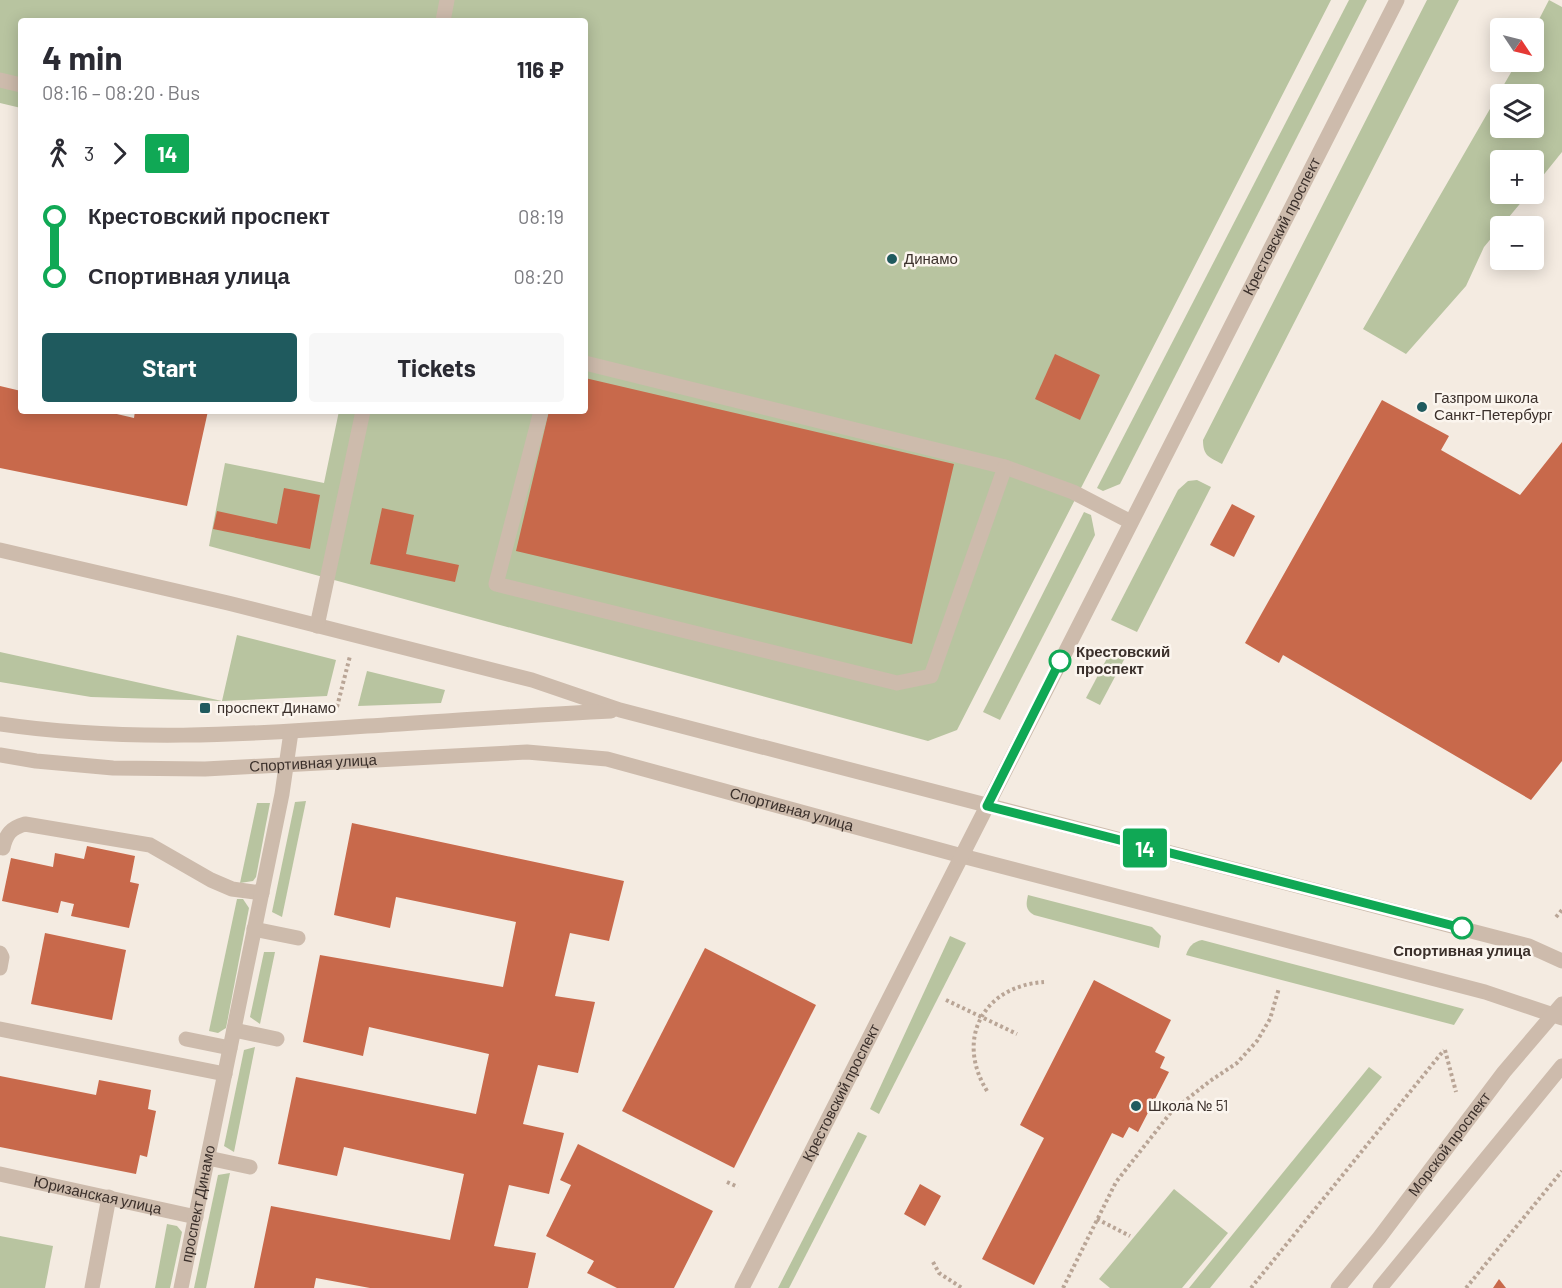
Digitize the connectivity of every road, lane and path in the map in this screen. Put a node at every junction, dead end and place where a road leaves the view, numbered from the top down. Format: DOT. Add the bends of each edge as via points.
graph roads {
  1 [pos="447,0"];
  2 [pos="1397,0"];
  3 [pos="443,18"];
  4 [pos="0,80"];
  5 [pos="18,84"];
  6 [pos="588,364"];
  7 [pos="362,414"];
  8 [pos="540,414"];
  9 [pos="1005,467"];
  10 [pos="1131,522"];
  11 [pos="0,550"];
  12 [pos="316,626"];
  13 [pos="350,655"];
  14 [pos="337,708"];
  15 [pos="620,710"];
  16 [pos="0,724"];
  17 [pos="291,732"];
  18 [pos="0,755"];
  19 [pos="287,765"];
  20 [pos="987,806"];
  21 [pos="3,848"];
  22 [pos="962,855"];
  23 [pos="262,894"];
  24 [pos="1562,910"];
  25 [pos="1556,917"];
  26 [pos="254,929"];
  27 [pos="298,938"];
  28 [pos="0,953"];
  29 [pos="1562,962"];
  30 [pos="0,968"];
  31 [pos="1044,982"];
  32 [pos="1279,988"];
  33 [pos="946,1000"];
  34 [pos="1559,1012"];
  35 [pos="981,1017"];
  36 [pos="0,1029"];
  37 [pos="234,1030"];
  38 [pos="1017,1034"];
  39 [pos="186,1039"];
  40 [pos="277,1039"];
  41 [pos="230,1048"];
  42 [pos="1562,1066"];
  43 [pos="225,1074"];
  44 [pos="987,1091"];
  45 [pos="1456,1092"];
  46 [pos="208,1158"];
  47 [pos="250,1167"];
  48 [pos="1562,1172"];
  49 [pos="0,1174"];
  50 [pos="727,1182"];
  51 [pos="738,1188"];
  52 [pos="109,1197"];
  53 [pos="196,1217"];
  54 [pos="1097,1219"];
  55 [pos="1130,1236"];
  56 [pos="933,1262"];
  57 [pos="92,1288"];
  58 [pos="181,1288"];
  59 [pos="742,1288"];
  60 [pos="962,1288"];
  61 [pos="1063,1288"];
  62 [pos="1251,1288"];
  63 [pos="1338,1288"];
  64 [pos="1380,1288"];
  65 [pos="1466,1288"];
  1 -- 3 [label="street"];
  2 -- 10 [label="street, Крестовский проспект"];
  4 -- 5 [label="street"];
  6 -- 9 [label="street"];
  7 -- 12 [label="street"];
  8 -- 9 [label="street" via="495,584 897,683 931,676"];
  9 -- 10 [label="street" via="1073,492"];
  10 -- 20 [label="street, Крестовский проспект"];
  11 -- 12 [label="street"];
  12 -- 15 [label="street" via="532,680"];
  13 -- 14 [label="path"];
  15 -- 17 [label="street"];
  15 -- 20 [label="street"];
  16 -- 17 [label="street" via="203,736"];
  17 -- 19 [label="street, проспект Динамо"];
  18 -- 19 [label="street, Спортивная улица" via="113,768"];
  19 -- 22 [label="street, Спортивная улица" via="527,752 607,759"];
  19 -- 23 [label="street, проспект Динамо"];
  20 -- 22 [label="street, Крестовский проспект"];
  20 -- 29 [label="street" via="1529,946"];
  21 -- 23 [label="street" via="14,827 25,824 150,845 211,880 232,889"];
  22 -- 34 [label="street, Спортивная улица"];
  22 -- 59 [label="street, Крестовский проспект"];
  23 -- 26 [label="street, проспект Динамо"];
  24 -- 25 [label="path"];
  26 -- 27 [label="street"];
  26 -- 37 [label="street, проспект Динамо"];
  28 -- 30 [label="street"];
  31 -- 35 [label="path" via="1008,991 990,1004"];
  32 -- 54 [label="path" via="1270,1019 1257,1041 1237,1063 1172,1111 1116,1182"];
  33 -- 35 [label="path"];
  34 -- 63 [label="street, Морской проспект" via="1504,1072"];
  35 -- 38 [label="path"];
  35 -- 44 [label="path" via="973,1047 974,1063"];
  36 -- 43 [label="street"];
  37 -- 40 [label="street"];
  37 -- 41 [label="street, проспект Динамо"];
  39 -- 41 [label="street"];
  41 -- 43 [label="street, проспект Динамо"];
  42 -- 64 [label="street"];
  43 -- 46 [label="street, проспект Динамо"];
  45 -- 62 [label="path" via="1444,1050"];
  46 -- 47 [label="street"];
  46 -- 53 [label="street, проспект Динамо"];
  48 -- 65 [label="path"];
  49 -- 52 [label="street, Юризанская улица"];
  50 -- 51 [label="path"];
  52 -- 53 [label="street, Юризанская улица"];
  52 -- 57 [label="street"];
  53 -- 58 [label="street, проспект Динамо"];
  54 -- 55 [label="path"];
  54 -- 61 [label="path"];
  56 -- 60 [label="path" via="939,1273"];
}
